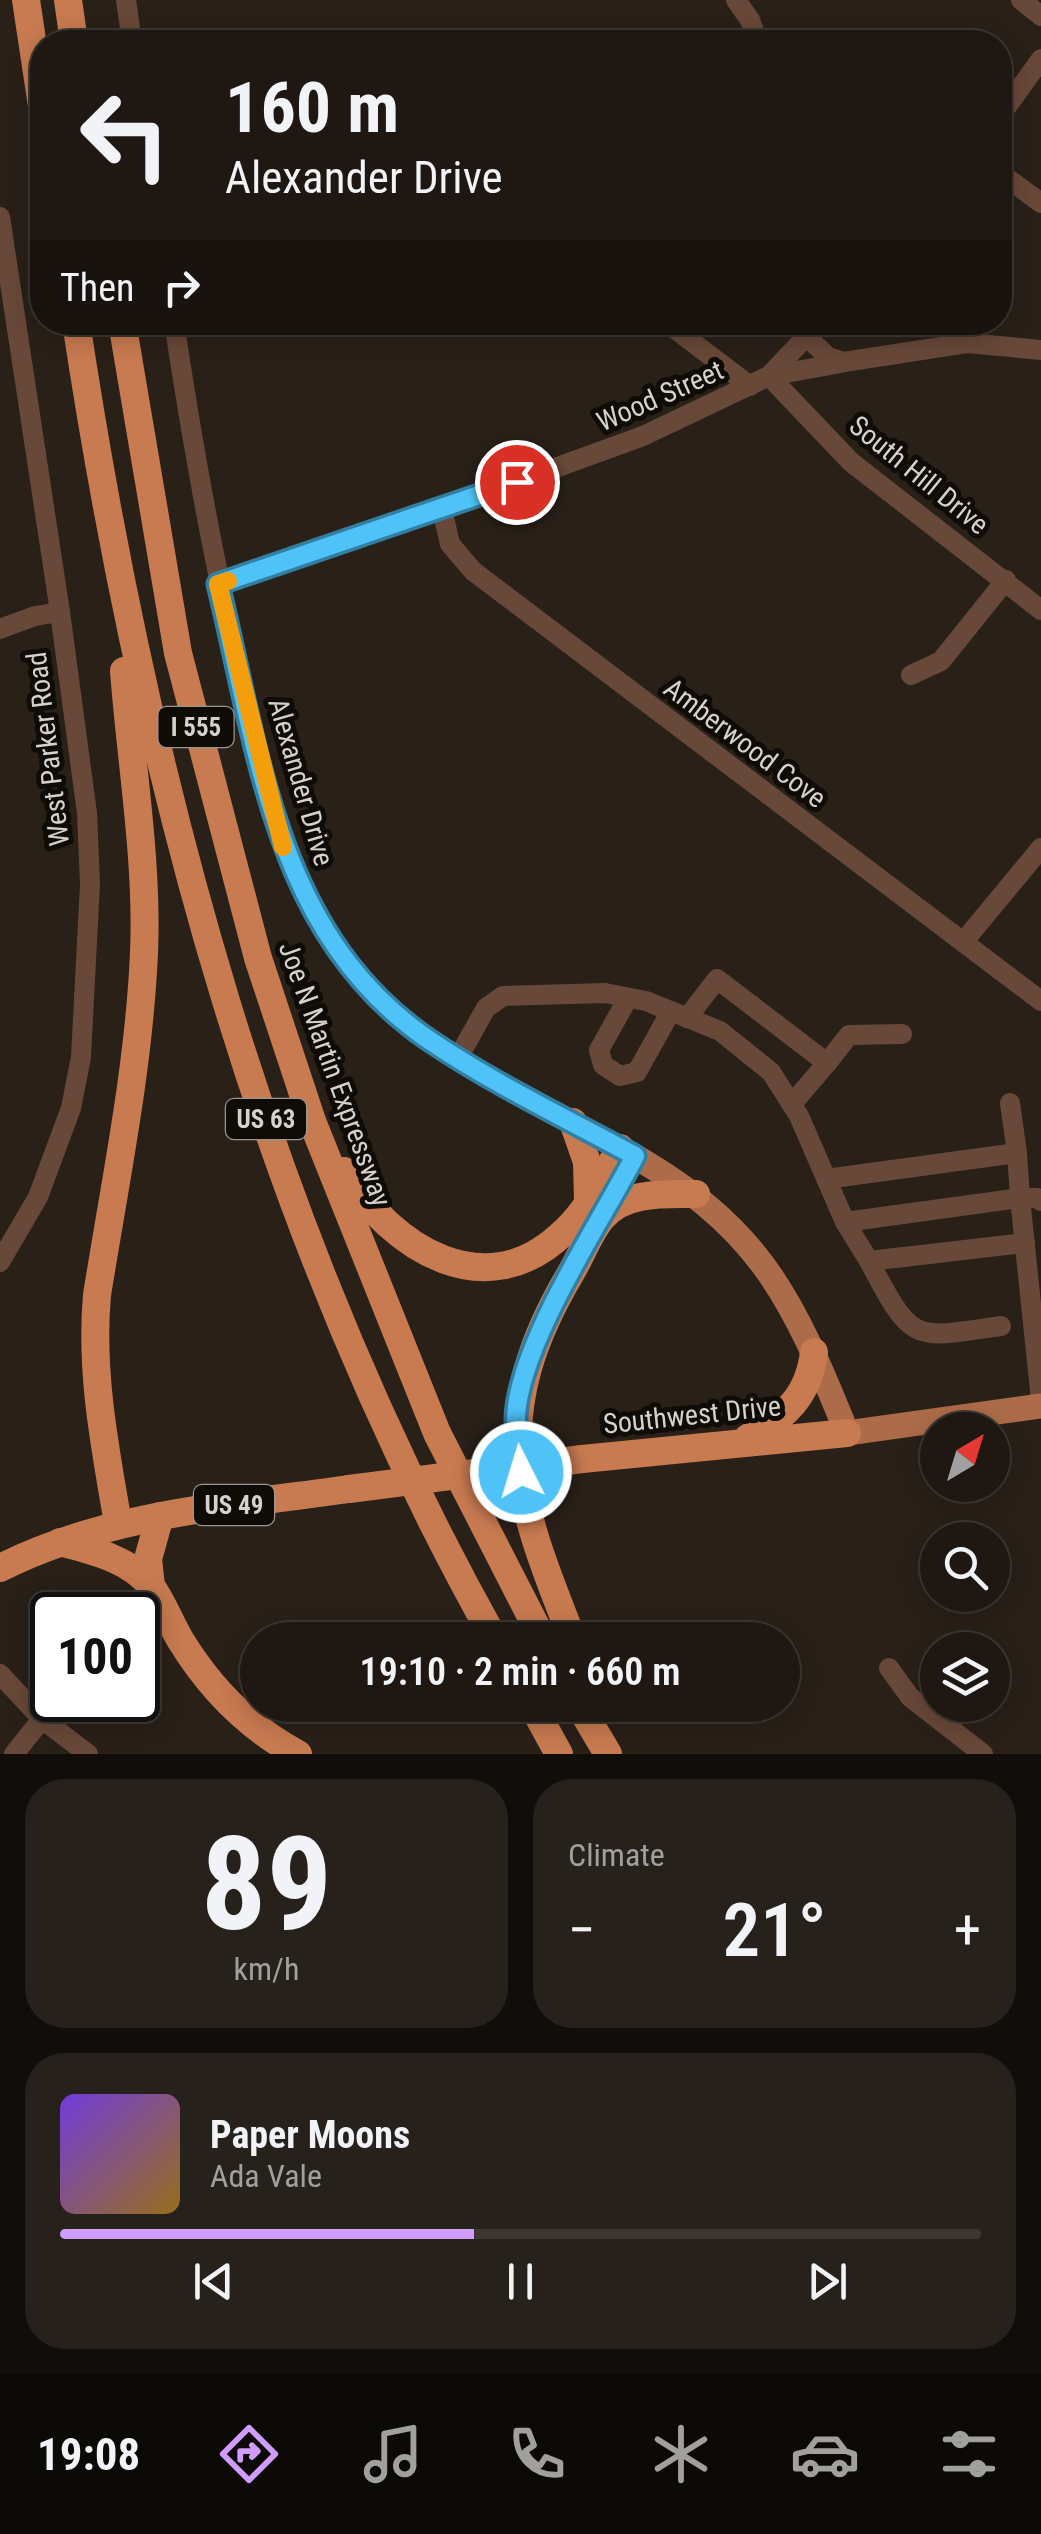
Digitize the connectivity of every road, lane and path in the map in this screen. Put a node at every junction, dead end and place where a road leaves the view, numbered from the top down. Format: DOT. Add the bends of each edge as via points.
graph roads {
  1 [pos="26,0"];
  2 [pos="68,0"];
  3 [pos="126,0"];
  4 [pos="736,0"];
  5 [pos="1021,0"];
  6 [pos="1041,16"];
  7 [pos="31,30"];
  8 [pos="72,30"];
  9 [pos="130,30"];
  10 [pos="754,30"];
  11 [pos="1041,59"];
  12 [pos="1012,99"];
  13 [pos="1012,181"];
  14 [pos="1041,203"];
  15 [pos="0,217"];
  16 [pos="78,335"];
  17 [pos="124,335"];
  18 [pos="176,335"];
  19 [pos="687,335"];
  20 [pos="808,335"];
  21 [pos="816,335"];
  22 [pos="1041,350"];
  23 [pos="844,362"];
  24 [pos="760,381"];
  25 [pos="442,510"];
  26 [pos="117,570"];
  27 [pos="1006,580"];
  28 [pos="218,584"];
  29 [pos="1041,610"];
  30 [pos="60,612"];
  31 [pos="0,629"];
  32 [pos="911,675"];
  33 [pos="1041,848"];
  34 [pos="964,941"];
  35 [pos="1041,1001"];
  36 [pos="626,1003"];
  37 [pos="674,1017"];
  38 [pos="902,1034"];
  39 [pos="458,1058"];
  40 [pos="827,1063"];
  41 [pos="792,1104"];
  42 [pos="1010,1104"];
  43 [pos="312,1121"];
  44 [pos="573,1122"];
  45 [pos="628,1152"];
  46 [pos="1017,1153"];
  47 [pos="826,1179"];
  48 [pos="696,1194"];
  49 [pos="1030,1200"];
  50 [pos="595,1209"];
  51 [pos="846,1222"];
  52 [pos="1025,1243"];
  53 [pos="869,1261"];
  54 [pos="0,1262"];
  55 [pos="1001,1326"];
  56 [pos="814,1352"];
  57 [pos="1041,1402"];
  58 [pos="847,1433"];
  59 [pos="738,1444"];
  60 [pos="160,1516"];
  61 [pos="118,1523"];
  62 [pos="59,1542"];
  63 [pos="0,1568"];
  64 [pos="150,1586"];
  65 [pos="485,1622"];
  66 [pos="534,1622"];
  67 [pos="566,1622"];
  68 [pos="889,1668"];
  69 [pos="0,1674"];
  70 [pos="30,1706"];
  71 [pos="40,1722"];
  72 [pos="46,1722"];
  73 [pos="541,1722"];
  74 [pos="590,1722"];
  75 [pos="605,1722"];
  76 [pos="14,1754"];
  77 [pos="88,1754"];
  78 [pos="298,1754"];
  79 [pos="559,1754"];
  80 [pos="608,1754"];
  81 [pos="618,1754"];
  82 [pos="983,1754"];
  1 -- 7 [label="highway"];
  2 -- 8 [label="highway"];
  3 -- 9 [label="street"];
  4 -- 10 [label="street"];
  5 -- 6 [label="street"];
  11 -- 12 [label="street"];
  13 -- 14 [label="street"];
  15 -- 30 [label="street, West Parker Road"];
  16 -- 26 [label="highway"];
  17 -- 43 [label="highway, Joe N Martin Expressway / I 555" via="178,653 258,958"];
  18 -- 28 [label="street, Alexander Drive"];
  19 -- 24 [label="street, South Hill Drive"];
  20 -- 24 [label="street, Wood Street"];
  21 -- 23 [label="street" via="828,357"];
  22 -- 23 [label="street" via="966,343"];
  23 -- 24 [label="street"];
  24 -- 25 [label="street, Wood Street" via="644,436"];
  24 -- 27 [label="street, South Hill Drive" via="852,462"];
  25 -- 28 [label="street, Wood Street"];
  25 -- 34 [label="street, Amberwood Cove" via="450,544 473,572"];
  26 -- 61 [label="highway" via="144,895 137,1038 96,1306 100,1409"];
  26 -- 65 [label="highway, US 63" via="169,808 241,1050 391,1440"];
  27 -- 29 [label="street, South Hill Drive"];
  27 -- 32 [label="street" via="941,661"];
  28 -- 39 [label="street, Alexander Drive" via="287,860 308,905 362,983"];
  30 -- 31 [label="street"];
  30 -- 54 [label="street, West Parker Road" via="88,848 81,1057 59,1147"];
  33 -- 34 [label="street"];
  34 -- 35 [label="street, Amberwood Cove"];
  36 -- 37 [label="street"];
  36 -- 37 [label="street" via="599,1050 603,1065 620,1076 638,1072"];
  36 -- 39 [label="street" via="605,993 503,996 486,1008"];
  37 -- 40 [label="street" via="717,979"];
  37 -- 41 [label="street" via="720,1031 771,1072"];
  38 -- 40 [label="street" via="849,1035"];
  39 -- 44 [label="street, Alexander Drive"];
  40 -- 41 [label="street"];
  41 -- 47 [label="street"];
  42 -- 46 [label="street"];
  43 -- 50 [label="highway, US 63" via="380,1220 438,1259 478,1266 518,1261"];
  43 -- 66 [label="highway, Joe N Martin Expressway / US 63" via="437,1433"];
  44 -- 45 [label="street, Alexander Drive"];
  44 -- 50 [label="highway"];
  45 -- 48 [label="main road, Alexander Drive"];
  45 -- 50 [label="highway"];
  46 -- 47 [label="street"];
  46 -- 49 [label="street"];
  47 -- 51 [label="street"];
  48 -- 50 [label="highway" via="648,1195"];
  48 -- 56 [label="main road, Alexander Drive" via="745,1240 798,1316"];
  49 -- 51 [label="street"];
  49 -- 52 [label="street"];
  50 -- 67 [label="highway" via="530,1360 516,1414 528,1519"];
  51 -- 53 [label="street"];
  52 -- 53 [label="street"];
  52 -- 57 [label="street"];
  53 -- 55 [label="street" via="902,1320 920,1334"];
  56 -- 58 [label="main road, Alexander Drive"];
  56 -- 59 [label="highway, US 49" via="812,1375 795,1404"];
  57 -- 58 [label="main road, Southwest Drive"];
  58 -- 59 [label="highway, Southwest Drive"];
  59 -- 60 [label="highway, Southwest Drive / US 49, bridge"];
  60 -- 61 [label="highway, Southwest Drive / US 49"];
  60 -- 64 [label="highway" via="148,1559"];
  61 -- 62 [label="highway, Southwest Drive / US 49"];
  62 -- 63 [label="highway, Southwest Drive / US 49"];
  62 -- 64 [label="highway" via="110,1558"];
  64 -- 78 [label="highway" via="222,1696"];
  68 -- 82 [label="street" via="910,1696"];
  69 -- 70 [label="street"];
  71 -- 76 [label="street"];
  72 -- 77 [label="street"];
  73 -- 79 [label="highway"];
  74 -- 80 [label="highway"];
  75 -- 81 [label="highway"];
}
